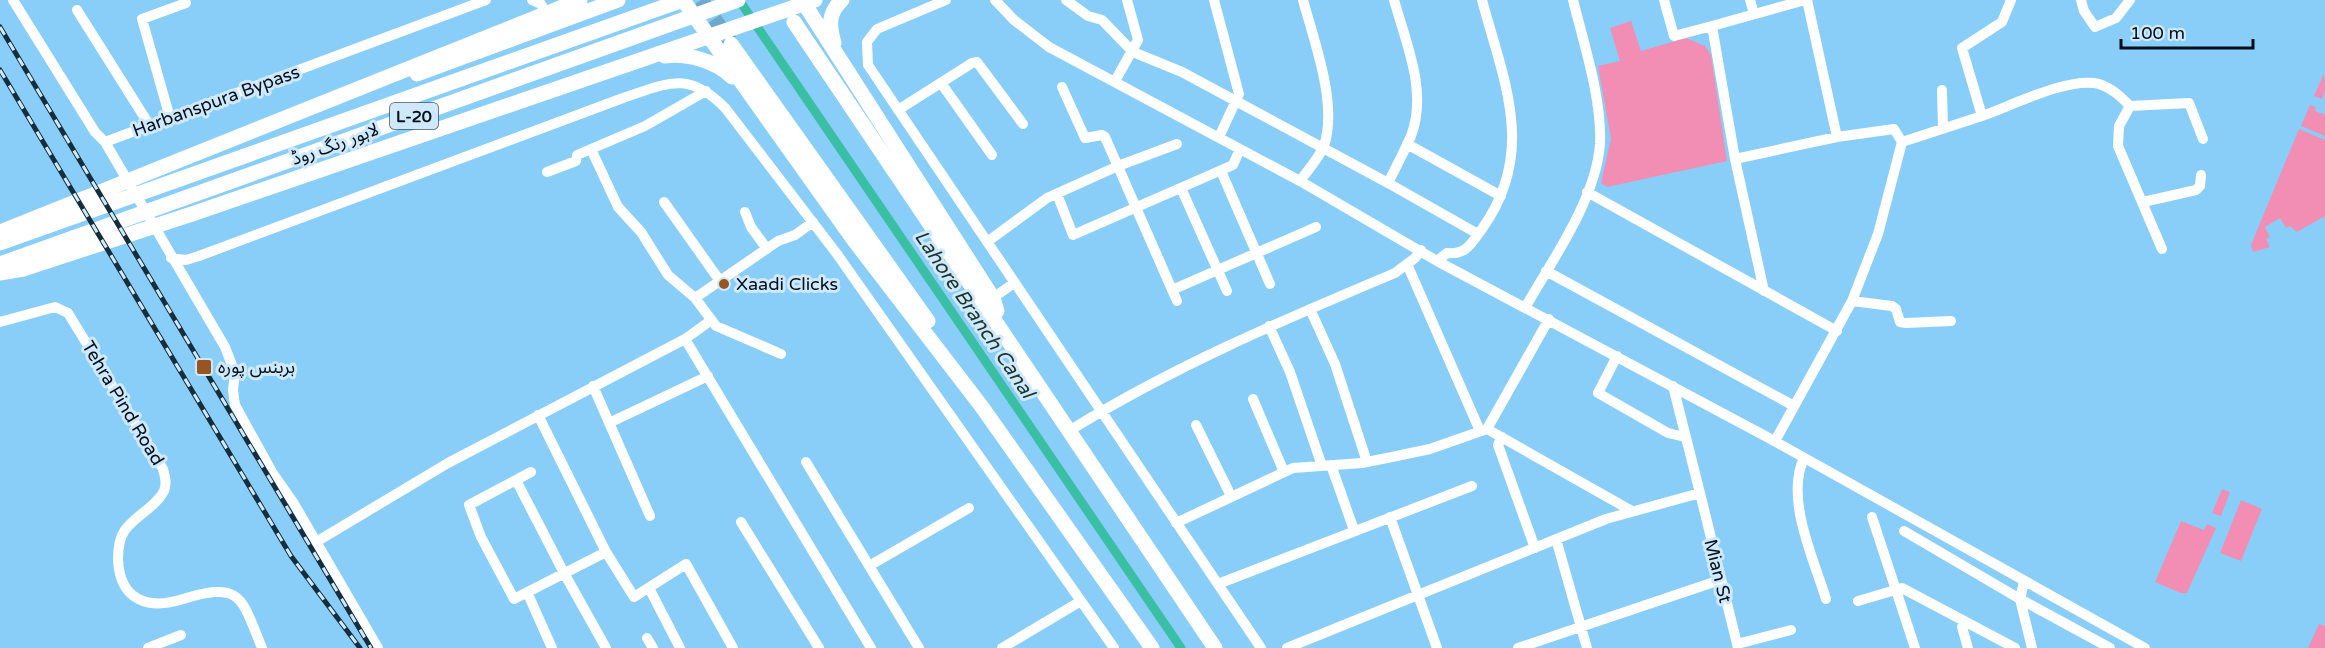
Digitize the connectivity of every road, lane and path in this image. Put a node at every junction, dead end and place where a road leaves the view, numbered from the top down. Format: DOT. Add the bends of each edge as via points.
graph roads {
  1 [pos="14,0"];
  2 [pos="486,0"];
  3 [pos="532,0"];
  4 [pos="580,0"];
  5 [pos="618,0"];
  6 [pos="667,0"];
  7 [pos="683,0"];
  8 [pos="738,0"];
  9 [pos="842,0"];
  10 [pos="946,0"];
  11 [pos="995,0"];
  12 [pos="1066,0"];
  13 [pos="1127,0"];
  14 [pos="1214,0"];
  15 [pos="1303,0"];
  16 [pos="1394,0"];
  17 [pos="1482,0"];
  18 [pos="1572,0"];
  19 [pos="1664,0"];
  20 [pos="1750,0"];
  21 [pos="1806,0"];
  22 [pos="2011,0"];
  23 [pos="2081,0"];
  24 [pos="2130,0"];
  25 [pos="186,3"];
  26 [pos="804,3"];
  27 [pos="77,10"];
  28 [pos="546,13"];
  29 [pos="1754,14"];
  30 [pos="794,22"];
  31 [pos="1712,26"];
  32 [pos="712,36"];
  33 [pos="731,44"];
  34 [pos="1133,52"];
  35 [pos="837,54"];
  36 [pos="630,62"];
  37 [pos="1115,81"];
  38 [pos="941,83"];
  39 [pos="1062,87"];
  40 [pos="1942,90"];
  41 [pos="356,91"];
  42 [pos="706,91"];
  43 [pos="748,93"];
  44 [pos="1236,102"];
  45 [pos="2130,106"];
  46 [pos="898,110"];
  47 [pos="1982,116"];
  48 [pos="170,118"];
  49 [pos="1023,124"];
  50 [pos="150,126"];
  51 [pos="1943,128"];
  52 [pos="1219,137"];
  53 [pos="1837,137"];
  54 [pos="2203,139"];
  55 [pos="105,142"];
  56 [pos="1902,142"];
  57 [pos="1177,144"];
  58 [pos="1407,144"];
  59 [pos="1323,147"];
  60 [pos="591,149"];
  61 [pos="1240,149"];
  62 [pos="992,155"];
  63 [pos="1735,159"];
  64 [pos="1118,166"];
  65 [pos="1221,171"];
  66 [pos="547,172"];
  67 [pos="2201,176"];
  68 [pos="1300,181"];
  69 [pos="1388,183"];
  70 [pos="1181,188"];
  71 [pos="1587,192"];
  72 [pos="1057,194"];
  73 [pos="1501,196"];
  74 [pos="664,202"];
  75 [pos="2143,202"];
  76 [pos="1137,209"];
  77 [pos="745,212"];
  78 [pos="813,222"];
  79 [pos="1316,227"];
  80 [pos="1478,234"];
  81 [pos="7,235"];
  82 [pos="853,239"];
  83 [pos="987,242"];
  84 [pos="767,249"];
  85 [pos="2162,249"];
  86 [pos="1421,250"];
  87 [pos="1256,253"];
  88 [pos="837,254"];
  89 [pos="171,258"];
  90 [pos="1437,261"];
  91 [pos="21,263"];
  92 [pos="0,264"];
  93 [pos="1407,264"];
  94 [pos="1217,270"];
  95 [pos="1546,271"];
  96 [pos="0,273"];
  97 [pos="720,281"];
  98 [pos="1014,283"];
  99 [pos="1270,284"];
  100 [pos="1172,290"];
  101 [pos="1227,291"];
  102 [pos="1764,291"];
  103 [pos="694,298"];
  104 [pos="993,298"];
  105 [pos="1852,301"];
  106 [pos="1177,302"];
  107 [pos="1526,306"];
  108 [pos="1310,309"];
  109 [pos="1549,319"];
  110 [pos="710,321"];
  111 [pos="1951,321"];
  112 [pos="0,322"];
  113 [pos="1269,326"];
  114 [pos="1004,331"];
  115 [pos="1837,331"];
  116 [pos="685,339"];
  117 [pos="781,354"];
  118 [pos="1617,356"];
  119 [pos="708,376"];
  120 [pos="593,386"];
  121 [pos="1673,386"];
  122 [pos="1253,399"];
  123 [pos="1794,406"];
  124 [pos="982,407"];
  125 [pos="1101,411"];
  126 [pos="538,415"];
  127 [pos="609,423"];
  128 [pos="1196,425"];
  129 [pos="1483,430"];
  130 [pos="1069,431"];
  131 [pos="1502,437"];
  132 [pos="1685,437"];
  133 [pos="1775,441"];
  134 [pos="1804,458"];
  135 [pos="806,462"];
  136 [pos="1368,462"];
  137 [pos="1326,465"];
  138 [pos="531,472"];
  139 [pos="1284,472"];
  140 [pos="516,480"];
  141 [pos="1472,486"];
  142 [pos="1700,493"];
  143 [pos="1231,496"];
  144 [pos="969,508"];
  145 [pos="1632,511"];
  146 [pos="650,516"];
  147 [pos="1390,517"];
  148 [pos="1872,517"];
  149 [pos="741,522"];
  150 [pos="1176,523"];
  151 [pos="1354,530"];
  152 [pos="1904,531"];
  153 [pos="1556,539"];
  154 [pos="316,542"];
  155 [pos="1535,548"];
  156 [pos="606,552"];
  157 [pos="869,566"];
  158 [pos="564,573"];
  159 [pos="1720,580"];
  160 [pos="2024,582"];
  161 [pos="1218,584"];
  162 [pos="649,588"];
  163 [pos="1895,590"];
  164 [pos="527,592"];
  165 [pos="1418,597"];
  166 [pos="1826,599"];
  167 [pos="2019,599"];
  168 [pos="1081,601"];
  169 [pos="1858,602"];
  170 [pos="1964,621"];
  171 [pos="1581,625"];
  172 [pos="1791,630"];
  173 [pos="181,635"];
  174 [pos="1737,646"];
  175 [pos="148,648"];
  176 [pos="262,648"];
  177 [pos="378,648"];
  178 [pos="552,648"];
  179 [pos="606,648"];
  180 [pos="680,648"];
  181 [pos="733,648"];
  182 [pos="819,648"];
  183 [pos="871,648"];
  184 [pos="919,648"];
  185 [pos="1002,648"];
  186 [pos="1113,648"];
  187 [pos="1152,648"];
  188 [pos="1215,648"];
  189 [pos="1261,648"];
  190 [pos="1287,648"];
  191 [pos="1437,648"];
  192 [pos="1518,648"];
  193 [pos="1587,648"];
  194 [pos="1916,648"];
  195 [pos="1968,648"];
  196 [pos="2015,648"];
  197 [pos="2032,648"];
  198 [pos="2110,648"];
  199 [pos="2145,648"];
  1 -- 55 [label="street" via="95,132"];
  2 -- 48 [label="street, Harbanspura Bypass"];
  3 -- 28 [label="street" via="541,4"];
  4 -- 28 [label="highway"];
  5 -- 41 [label="highway" via="439,67"];
  6 -- 36 [label="highway" via="676,17 672,36"];
  7 -- 32 [label="highway"];
  7 -- 81 [label="highway, لاہور رنگ روڈ / L-20" via="181,178"];
  8 -- 91 [label="highway, لاہور رنگ روڈ / L-20" via="185,198"];
  9 -- 35 [label="highway" via="833,8 830,18"];
  10 -- 46 [label="street" via="878,28 867,42 868,65"];
  11 -- 37 [label="street" via="1049,47"];
  12 -- 34 [label="street" via="1088,16 1102,20"];
  13 -- 34 [label="street" via="1137,40"];
  14 -- 44 [label="street" via="1239,94"];
  15 -- 59 [label="street" via="1323,77 1328,120"];
  16 -- 58 [label="street" via="1416,80 1417,108"];
  17 -- 73 [label="street" via="1514,136"];
  18 -- 71 [label="street" via="1587,54 1599,134 1598,155"];
  19 -- 31 [label="street" via="1674,36"];
  20 -- 29 [label="street"];
  21 -- 29 [label="street"];
  21 -- 53 [label="street"];
  22 -- 47 [label="street" via="2002,22 1962,48"];
  23 -- 24 [label="street" via="2095,27 2116,18"];
  25 -- 48 [label="street" via="142,19"];
  26 -- 32 [label="highway"];
  26 -- 35 [label="highway"];
  27 -- 50 [label="street"];
  28 -- 41 [label="highway"];
  29 -- 31 [label="street"];
  30 -- 114 [label="highway"];
  31 -- 63 [label="street"];
  32 -- 36 [label="highway"];
  32 -- 43 [label="highway"];
  33 -- 124 [label="highway" via="928,322"];
  34 -- 37 [label="street"];
  34 -- 44 [label="street" via="1182,72"];
  35 -- 104 [label="highway"];
  36 -- 43 [label="highway" via="672,55 701,60 727,72"];
  36 -- 91 [label="highway" via="192,214"];
  37 -- 52 [label="street"];
  38 -- 46 [label="street"];
  38 -- 49 [label="street" via="977,62"];
  38 -- 62 [label="street"];
  39 -- 64 [label="street" via="1082,135 1105,137"];
  40 -- 51 [label="street"];
  41 -- 81 [label="highway" via="174,161"];
  42 -- 60 [label="street" via="645,126"];
  42 -- 78 [label="street" via="726,109"];
  42 -- 89 [label="street" via="684,82 669,82 199,256 186,260"];
  43 -- 82 [label="highway"];
  44 -- 52 [label="street"];
  44 -- 59 [label="street"];
  45 -- 47 [label="street" via="2113,90 2081,83 2063,85"];
  45 -- 54 [label="street" via="2190,103"];
  45 -- 75 [label="street" via="2119,126 2118,146"];
  46 -- 83 [label="street"];
  47 -- 51 [label="street"];
  48 -- 50 [label="street, Harbanspura Bypass"];
  50 -- 55 [label="street, Harbanspura Bypass"];
  51 -- 56 [label="street"];
  52 -- 61 [label="street"];
  53 -- 56 [label="street" via="1892,129"];
  53 -- 63 [label="street"];
  55 -- 89 [label="street"];
  56 -- 105 [label="street" via="1878,234"];
  57 -- 64 [label="street"];
  58 -- 69 [label="street"];
  58 -- 73 [label="street"];
  59 -- 68 [label="street"];
  59 -- 69 [label="street"];
  60 -- 66 [label="street" via="577,155 576,161"];
  60 -- 103 [label="street" via="618,207 641,232 668,276"];
  61 -- 65 [label="street" via="1233,165"];
  61 -- 68 [label="street"];
  63 -- 102 [label="street"];
  64 -- 72 [label="street"];
  64 -- 76 [label="street"];
  65 -- 70 [label="street"];
  65 -- 87 [label="street"];
  67 -- 75 [label="street" via="2196,190"];
  68 -- 86 [label="street"];
  69 -- 80 [label="street"];
  70 -- 76 [label="street"];
  70 -- 94 [label="street"];
  71 -- 95 [label="street"];
  71 -- 102 [label="street"];
  72 -- 76 [label="street" via="1073,235"];
  72 -- 83 [label="street"];
  73 -- 80 [label="street"];
  74 -- 97 [label="street"];
  75 -- 85 [label="street"];
  76 -- 100 [label="street"];
  77 -- 84 [label="street"];
  78 -- 84 [label="street"];
  78 -- 88 [label="street"];
  79 -- 87 [label="street"];
  80 -- 90 [label="street" via="1465,251 1447,253"];
  82 -- 88 [label="street"];
  82 -- 124 [label="highway"];
  83 -- 98 [label="street"];
  84 -- 97 [label="street"];
  86 -- 90 [label="street"];
  86 -- 93 [label="street"];
  87 -- 94 [label="street"];
  87 -- 99 [label="street"];
  88 -- 168 [label="street"];
  89 -- 154 [label="street" via="231,360 235,405"];
  90 -- 107 [label="street"];
  91 -- 92 [label="highway, لاہور رنگ روڈ / L-20"];
  91 -- 96 [label="highway"];
  93 -- 108 [label="street" via="1395,273"];
  93 -- 129 [label="street"];
  94 -- 100 [label="street"];
  94 -- 101 [label="street"];
  95 -- 107 [label="street"];
  95 -- 123 [label="street"];
  97 -- 103 [label="street"];
  98 -- 104 [label="street"];
  98 -- 125 [label="street"];
  100 -- 106 [label="street"];
  102 -- 115 [label="street"];
  103 -- 110 [label="street"];
  104 -- 114 [label="highway"];
  105 -- 111 [label="street" via="1892,306 1900,321 1906,323"];
  105 -- 115 [label="street"];
  107 -- 109 [label="street"];
  108 -- 113 [label="street"];
  108 -- 136 [label="street" via="1335,364"];
  109 -- 118 [label="street"];
  109 -- 129 [label="street"];
  110 -- 116 [label="street"];
  110 -- 117 [label="street"];
  112 -- 176 [label="street, Tehra Pind Road" via="55,307 68,313 163,469 163,492 124,531 120,540 118,568 130,593 152,604 167,604 207,591 229,592 246,609"];
  113 -- 125 [label="street"];
  113 -- 137 [label="street"];
  114 -- 130 [label="highway"];
  115 -- 123 [label="street"];
  116 -- 119 [label="street"];
  116 -- 120 [label="street"];
  118 -- 121 [label="street"];
  118 -- 132 [label="street" via="1598,393 1668,432"];
  119 -- 127 [label="street"];
  119 -- 183 [label="street"];
  120 -- 126 [label="street"];
  120 -- 127 [label="street"];
  121 -- 132 [label="street, Mian St"];
  121 -- 133 [label="street"];
  122 -- 139 [label="street"];
  123 -- 133 [label="street"];
  124 -- 187 [label="highway"];
  125 -- 130 [label="street"];
  125 -- 150 [label="street"];
  126 -- 154 [label="street" via="447,463"];
  126 -- 156 [label="street"];
  127 -- 146 [label="street"];
  128 -- 143 [label="street"];
  129 -- 131 [label="street"];
  129 -- 136 [label="street" via="1430,448"];
  130 -- 188 [label="highway"];
  131 -- 145 [label="street"];
  131 -- 155 [label="street" via="1498,444"];
  132 -- 142 [label="street, Mian St"];
  133 -- 134 [label="street"];
  134 -- 160 [label="street"];
  134 -- 166 [label="street" via="1798,471 1796,494"];
  135 -- 157 [label="street"];
  136 -- 137 [label="street"];
  137 -- 139 [label="street"];
  137 -- 151 [label="street"];
  138 -- 140 [label="street"];
  139 -- 143 [label="street"];
  140 -- 158 [label="street"];
  140 -- 164 [label="street" via="469,505 514,599"];
  141 -- 147 [label="street"];
  142 -- 145 [label="street"];
  142 -- 159 [label="street, Mian St"];
  143 -- 150 [label="street"];
  144 -- 157 [label="street"];
  145 -- 153 [label="street"];
  147 -- 151 [label="street"];
  147 -- 165 [label="street"];
  148 -- 163 [label="street"];
  149 -- 182 [label="street"];
  150 -- 161 [label="street"];
  151 -- 161 [label="street"];
  152 -- 167 [label="street"];
  153 -- 155 [label="street"];
  153 -- 171 [label="street"];
  154 -- 177 [label="street"];
  155 -- 165 [label="street"];
  156 -- 158 [label="street"];
  156 -- 162 [label="street" via="634,597"];
  157 -- 184 [label="street"];
  158 -- 164 [label="street"];
  158 -- 179 [label="street"];
  159 -- 171 [label="street"];
  159 -- 174 [label="street, Mian St"];
  160 -- 167 [label="street"];
  160 -- 199 [label="street"];
  161 -- 189 [label="street"];
  162 -- 180 [label="street"];
  162 -- 181 [label="street" via="686,564"];
  163 -- 169 [label="street"];
  163 -- 170 [label="street" via="1902,588"];
  163 -- 194 [label="street"];
  164 -- 178 [label="street"];
  165 -- 190 [label="street"];
  165 -- 191 [label="street"];
  167 -- 197 [label="street"];
  167 -- 198 [label="street"];
  168 -- 185 [label="street"];
  168 -- 186 [label="street"];
  170 -- 195 [label="street"];
  170 -- 196 [label="street"];
  171 -- 192 [label="street"];
  171 -- 193 [label="street"];
  172 -- 174 [label="street"];
  173 -- 175 [label="street"];
}
